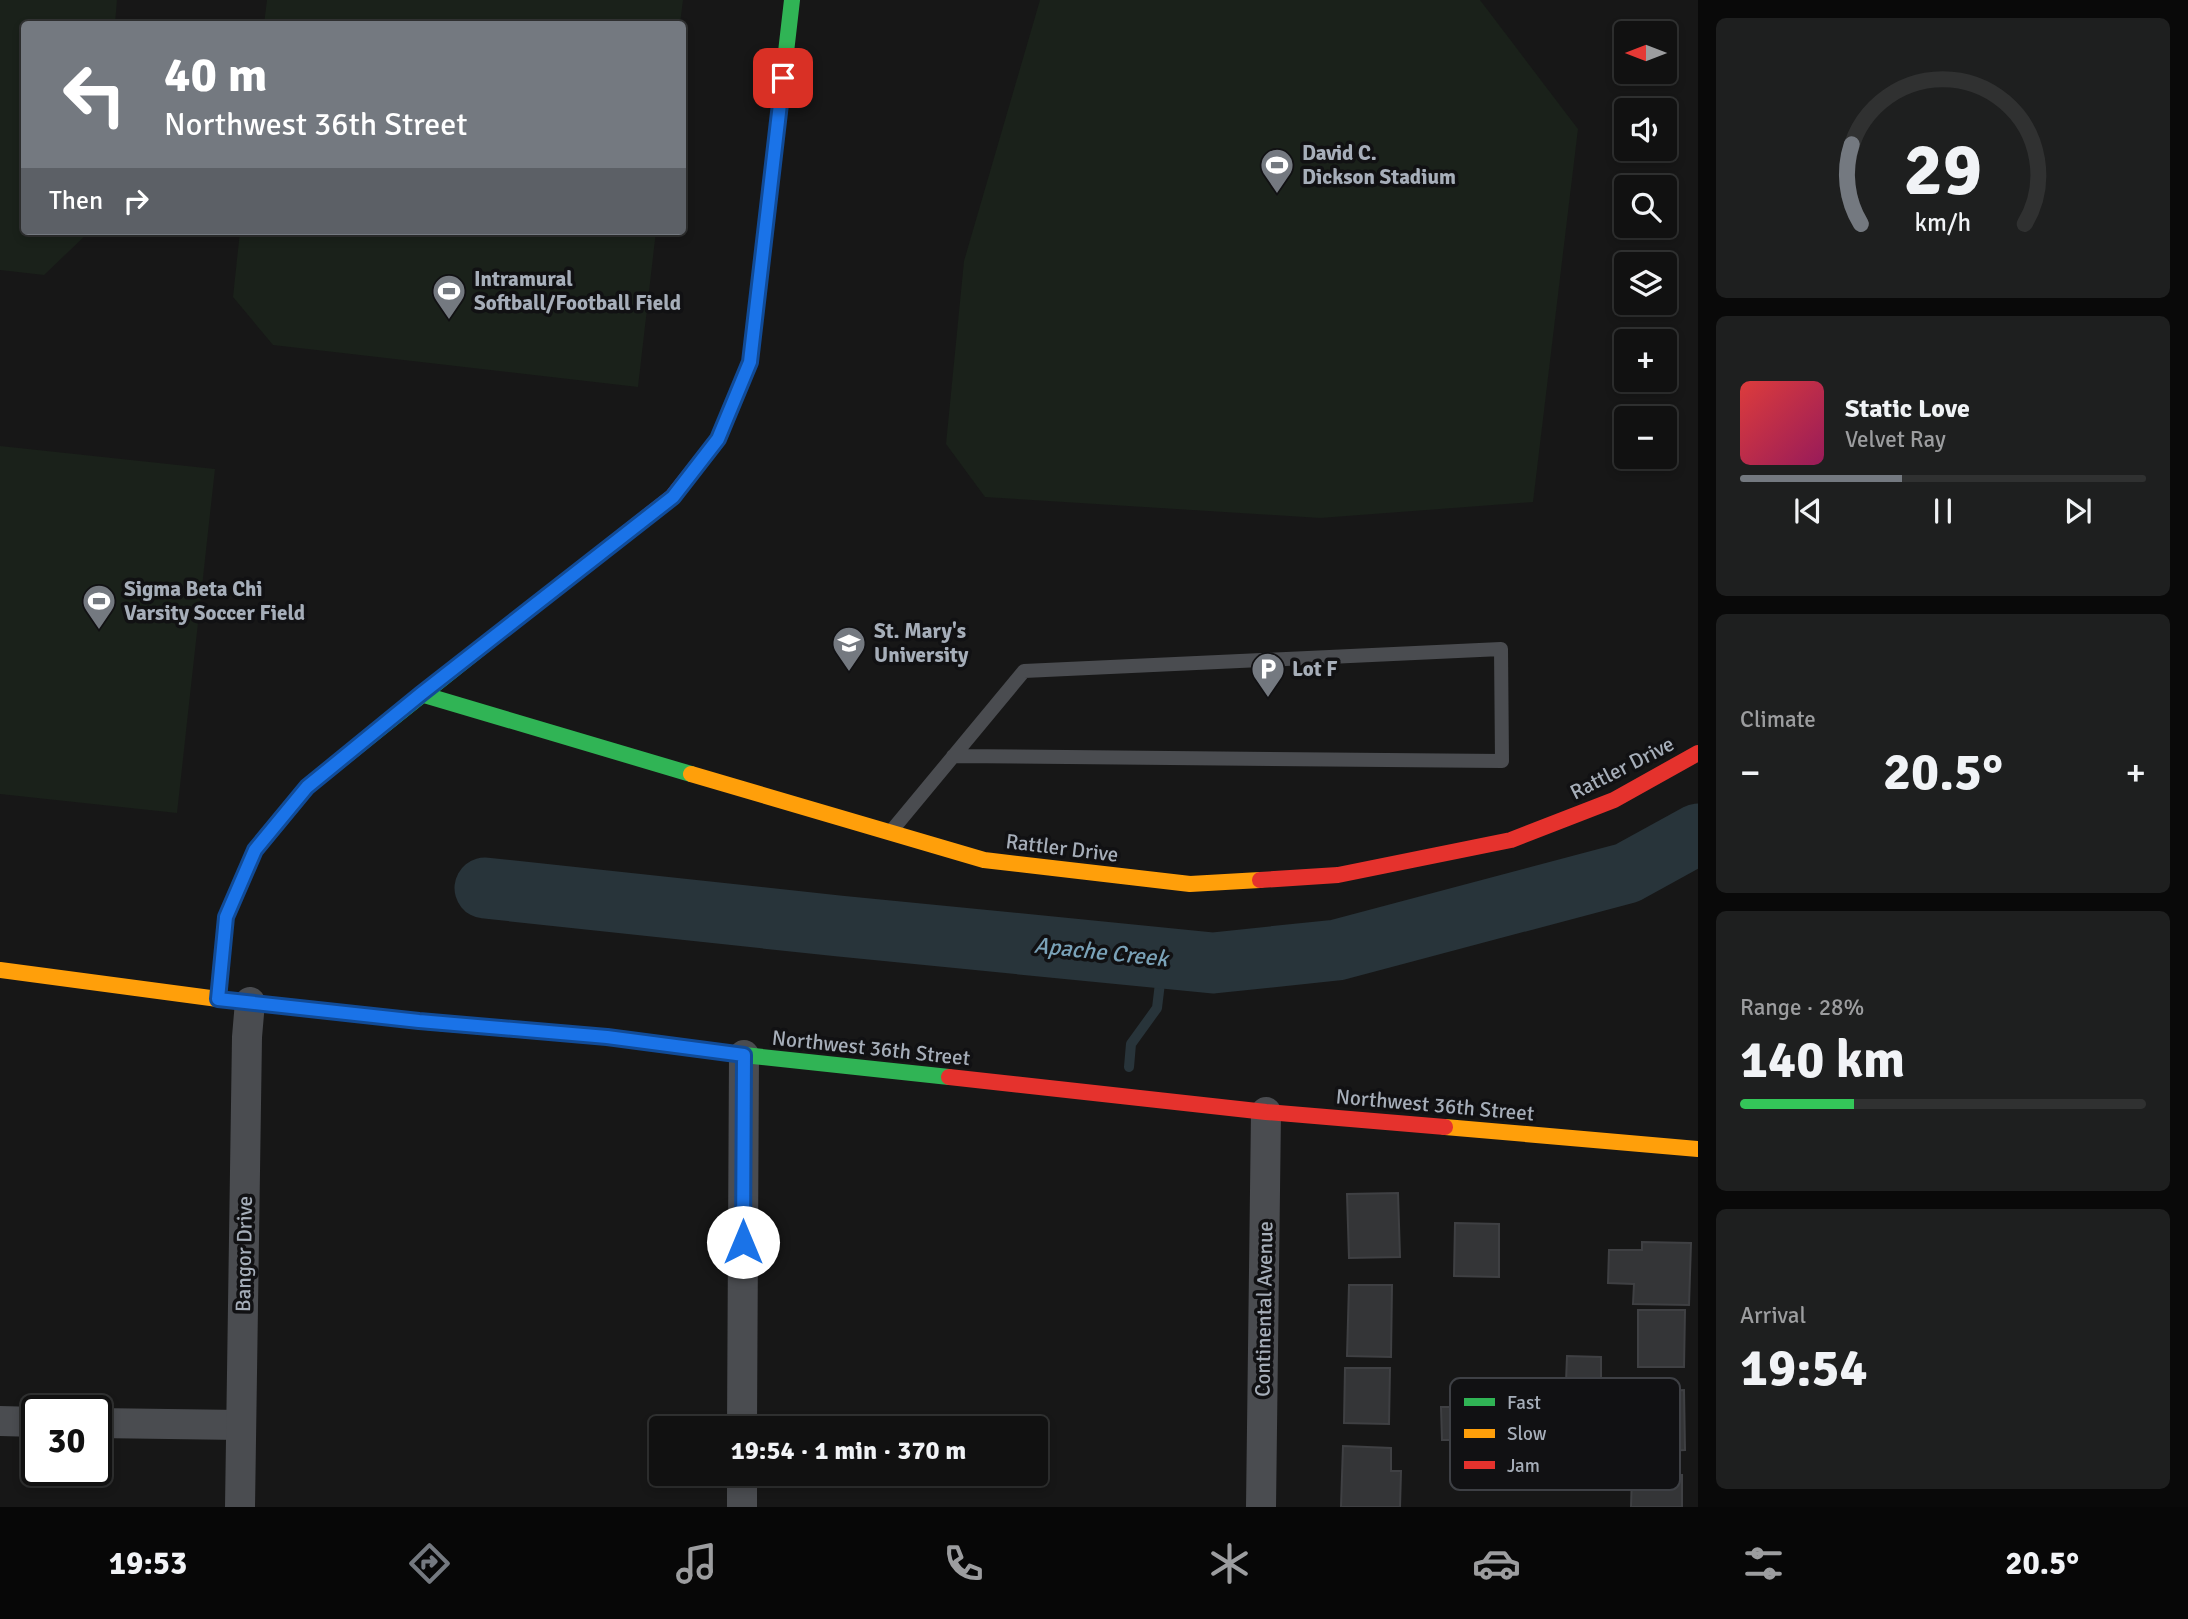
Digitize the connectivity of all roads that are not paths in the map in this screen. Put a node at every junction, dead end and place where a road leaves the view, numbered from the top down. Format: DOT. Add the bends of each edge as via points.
graph roads {
  1 [pos="792,0"];
  2 [pos="421,694"];
  3 [pos="1698,753"];
  4 [pos="953,756"];
  5 [pos="890,832"];
  6 [pos="0,970"];
  7 [pos="218,999"];
  8 [pos="250,1002"];
  9 [pos="744,1055"];
  10 [pos="1266,1112"];
  11 [pos="1698,1149"];
  12 [pos="742,1416"];
  13 [pos="0,1421"];
  14 [pos="21,1422"];
  15 [pos="112,1423"];
  16 [pos="241,1425"];
  17 [pos="742,1486"];
  18 [pos="240,1507"];
  19 [pos="742,1507"];
  20 [pos="1261,1507"];
  1 -- 2 [label="street" via="750,362 718,439 673,497"];
  2 -- 5 [label="street, Rattler Drive"];
  2 -- 7 [label="street" via="307,787 255,850 226,917"];
  3 -- 5 [label="street, Rattler Drive" via="1614,800 1511,840 1338,875 1190,884 984,860"];
  4 -- 4 [label="lane" via="1024,671 1501,649 1502,761"];
  4 -- 5 [label="lane"];
  6 -- 7 [label="street, Northwest 36th Street"];
  7 -- 8 [label="street, Northwest 36th Street"];
  8 -- 9 [label="street, Northwest 36th Street"];
  8 -- 16 [label="street, Bangor Drive"];
  9 -- 10 [label="street, Northwest 36th Street"];
  9 -- 12 [label="street"];
  10 -- 11 [label="street, Northwest 36th Street"];
  10 -- 20 [label="street, Continental Avenue"];
  13 -- 14 [label="street"];
  15 -- 16 [label="street"];
  16 -- 18 [label="street, Bangor Drive"];
  17 -- 19 [label="street"];
}
